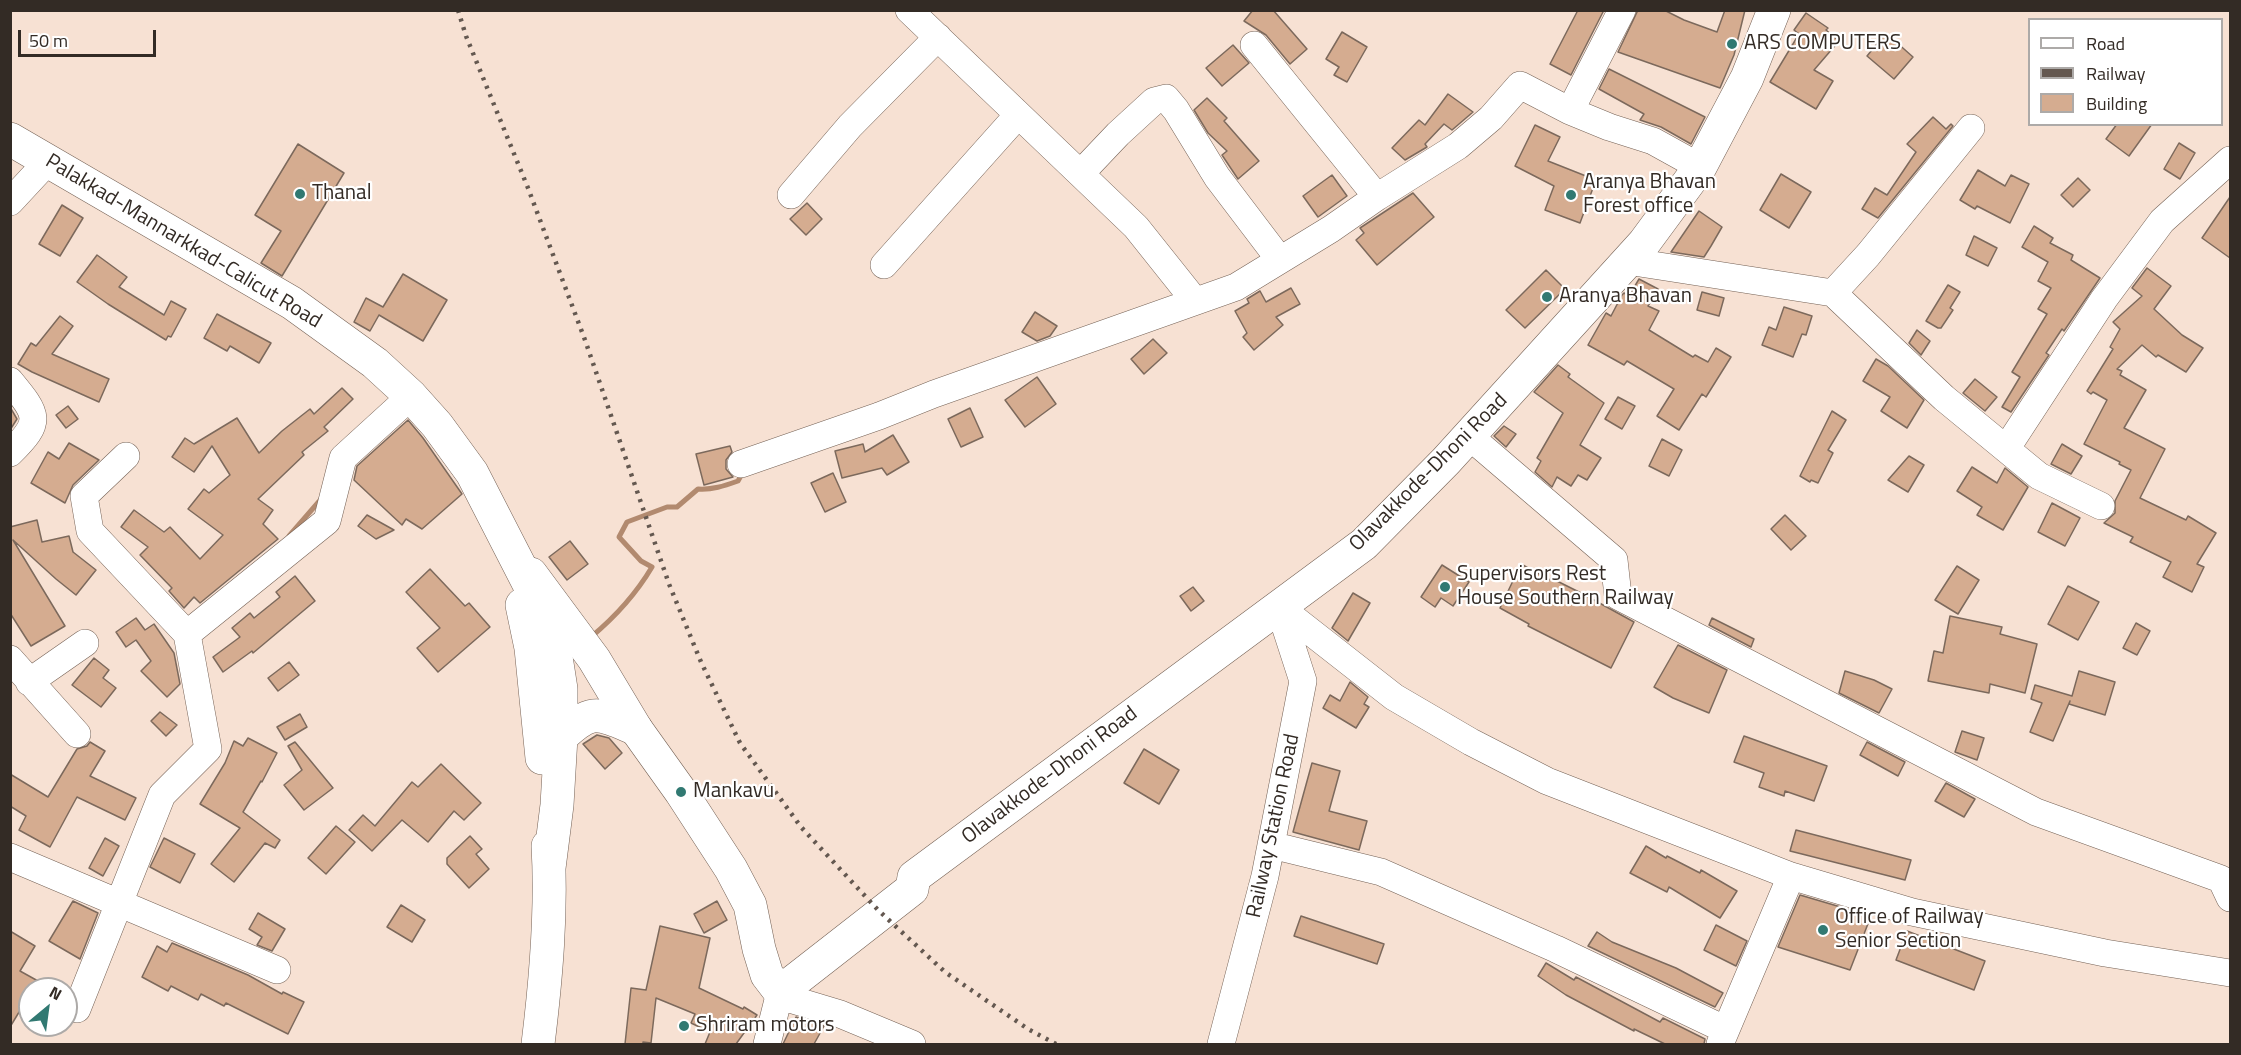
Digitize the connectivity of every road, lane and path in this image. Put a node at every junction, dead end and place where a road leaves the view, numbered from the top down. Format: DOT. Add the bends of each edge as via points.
graph roads {
  1 [pos="909,10"];
  2 [pos="1622,10"];
  3 [pos="1774,10"];
  4 [pos="938,37"];
  5 [pos="1254,45"];
  6 [pos="1570,111"];
  7 [pos="1018,115"];
  8 [pos="1971,128"];
  9 [pos="10,139"];
  10 [pos="49,160"];
  11 [pos="2230,160"];
  12 [pos="1700,166"];
  13 [pos="1081,173"];
  14 [pos="791,195"];
  15 [pos="1377,197"];
  16 [pos="10,202"];
  17 [pos="1280,260"];
  18 [pos="1627,261"];
  19 [pos="884,265"];
  20 [pos="1833,293"];
  21 [pos="1195,301"];
  22 [pos="10,381"];
  23 [pos="411,396"];
  24 [pos="1469,436"];
  25 [pos="2006,449"];
  26 [pos="10,453"];
  27 [pos="126,456"];
  28 [pos="741,464"];
  29 [pos="2102,506"];
  30 [pos="509,543"];
  31 [pos="1279,607"];
  32 [pos="187,634"];
  33 [pos="85,643"];
  34 [pos="10,659"];
  35 [pos="28,682"];
  36 [pos="636,729"];
  37 [pos="77,734"];
  38 [pos="561,737"];
  39 [pos="1271,845"];
  40 [pos="10,857"];
  41 [pos="549,868"];
  42 [pos="1791,876"];
  43 [pos="2230,898"];
  44 [pos="118,904"];
  45 [pos="277,970"];
  46 [pos="2230,973"];
  47 [pos="774,984"];
  48 [pos="78,1006"];
  49 [pos="1723,1037"];
  50 [pos="538,1044"];
  51 [pos="767,1044"];
  52 [pos="912,1044"];
  53 [pos="1221,1044"];
  1 -- 4 [label="street"];
  2 -- 6 [label="street"];
  3 -- 12 [label="main road, Olavakkode-Dhoni Road" via="1747,78"];
  4 -- 7 [label="street"];
  4 -- 14 [label="street" via="850,126"];
  5 -- 15 [label="street"];
  6 -- 12 [label="street" via="1653,141"];
  6 -- 15 [label="street" via="1520,86 1458,146"];
  7 -- 13 [label="street"];
  7 -- 19 [label="street"];
  8 -- 20 [label="street"];
  9 -- 10 [label="main road, Palakkad-Mannarkkad-Calicut Road"];
  10 -- 16 [label="street"];
  10 -- 23 [label="main road, Palakkad-Mannarkkad-Calicut Road" via="292,303 375,363"];
  11 -- 25 [label="street" via="2162,221 2104,299"];
  12 -- 18 [label="main road, Olavakkode-Dhoni Road"];
  13 -- 17 [label="street" via="1154,101 1166,98 1217,177"];
  13 -- 21 [label="street" via="1136,227"];
  15 -- 17 [label="street"];
  17 -- 21 [label="street" via="1236,287"];
  18 -- 20 [label="street"];
  18 -- 24 [label="main road, Olavakkode-Dhoni Road"];
  20 -- 25 [label="street" via="1944,398"];
  21 -- 28 [label="street"];
  22 -- 26 [label="street" via="26,399 34,425"];
  23 -- 30 [label="main road, Palakkad-Mannarkkad-Calicut Road" via="472,473"];
  23 -- 32 [label="street" via="343,458 327,521"];
  24 -- 31 [label="main road, Olavakkode-Dhoni Road" via="1364,544"];
  24 -- 43 [label="street" via="1614,560 1618,596 2036,812 2221,879"];
  25 -- 29 [label="street" via="2039,476"];
  27 -- 32 [label="street" via="84,496 90,531"];
  30 -- 36 [label="main road" via="594,659"];
  30 -- 38 [label="main road, Palakkad-Mannarkkad-Calicut Road" via="554,644 561,689"];
  30 -- 41 [label="main road, Palakkad-Mannarkkad-Calicut Road" via="531,648"];
  31 -- 39 [label="street, Railway Station Road" via="1304,681"];
  31 -- 42 [label="street" via="1394,697 1471,742 1547,781"];
  31 -- 47 [label="main road, Olavakkode-Dhoni Road" via="914,877 912,889"];
  32 -- 44 [label="street" via="208,749 162,795"];
  33 -- 35 [label="street"];
  34 -- 35 [label="street"];
  35 -- 37 [label="street"];
  36 -- 38 [label="main road" via="605,716 587,716"];
  36 -- 47 [label="main road" via="681,792 750,905 759,949"];
  38 -- 41 [label="main road, Palakkad-Mannarkkad-Calicut Road"];
  39 -- 49 [label="street" via="1381,872 1556,949"];
  39 -- 53 [label="street, Railway Station Road"];
  40 -- 44 [label="street"];
  41 -- 50 [label="main road, Palakkad-Mannarkkad-Calicut Road" via="546,980"];
  42 -- 46 [label="street" via="1912,912"];
  42 -- 49 [label="street"];
  44 -- 45 [label="street"];
  44 -- 48 [label="street"];
  47 -- 51 [label="street"];
  47 -- 52 [label="street" via="790,999 840,1014"];
}
